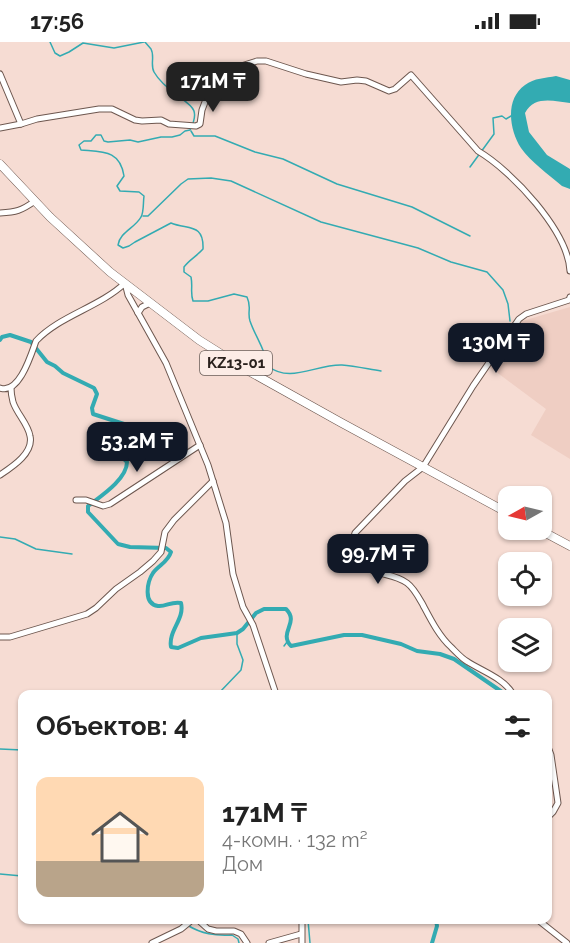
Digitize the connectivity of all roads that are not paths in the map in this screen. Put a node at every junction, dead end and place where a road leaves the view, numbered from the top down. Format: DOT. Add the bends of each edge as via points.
graph roads {
  1 [pos="0,76"];
  2 [pos="21,124"];
  3 [pos="0,128"];
  4 [pos="0,164"];
  5 [pos="35,201"];
  6 [pos="0,213"];
  7 [pos="570,271"];
  8 [pos="125,283"];
  9 [pos="570,297"];
  10 [pos="150,303"];
  11 [pos="138,313"];
  12 [pos="0,388"];
  13 [pos="10,388"];
  14 [pos="200,445"];
  15 [pos="423,467"];
  16 [pos="0,475"];
  17 [pos="213,481"];
  18 [pos="76,500"];
  19 [pos="498,508"];
  20 [pos="552,536"];
  21 [pos="570,546"];
  22 [pos="0,637"];
  23 [pos="275,690"];
  24 [pos="510,690"];
  25 [pos="552,762"];
  26 [pos="552,813"];
  27 [pos="187,924"];
  28 [pos="202,924"];
  29 [pos="302,924"];
  30 [pos="543,924"];
  31 [pos="301,934"];
  32 [pos="152,943"];
  33 [pos="247,943"];
  34 [pos="269,943"];
  35 [pos="302,943"];
  36 [pos="567,943"];
  1 -- 2 [label="street"];
  2 -- 3 [label="street"];
  2 -- 7 [label="street" via="112,109 135,120 196,126 200,124 205,102 222,81 236,68 257,61 341,82 366,81 389,91 411,75 478,151 492,159 525,192 555,230 566,250"];
  4 -- 5 [label="highway, KZ13-01"];
  5 -- 6 [label="street" via="16,212"];
  5 -- 8 [label="highway, KZ13-01"];
  8 -- 10 [label="highway, KZ13-01"];
  8 -- 11 [label="street"];
  8 -- 13 [label="street" via="115,293 41,335 19,380"];
  9 -- 15 [label="street" via="519,319"];
  10 -- 11 [label="street"];
  10 -- 15 [label="highway, KZ13-01" via="245,369"];
  11 -- 14 [label="street" via="166,363"];
  12 -- 13 [label="street"];
  13 -- 16 [label="street" via="30,442 23,457"];
  14 -- 17 [label="street"];
  14 -- 18 [label="street" via="110,504"];
  15 -- 19 [label="highway, KZ13-01"];
  15 -- 24 [label="street" via="405,480 355,532 354,550 368,568 413,588 449,646"];
  17 -- 22 [label="street" via="174,520 165,532 161,552 153,561 96,608 87,614"];
  17 -- 23 [label="street" via="226,523 233,574"];
  20 -- 21 [label="highway"];
  25 -- 26 [label="street" via="558,803"];
  27 -- 32 [label="street"];
  28 -- 33 [label="street" via="216,931 234,931"];
  29 -- 31 [label="street"];
  30 -- 36 [label="street"];
  31 -- 34 [label="street"];
  31 -- 35 [label="street"];
}
